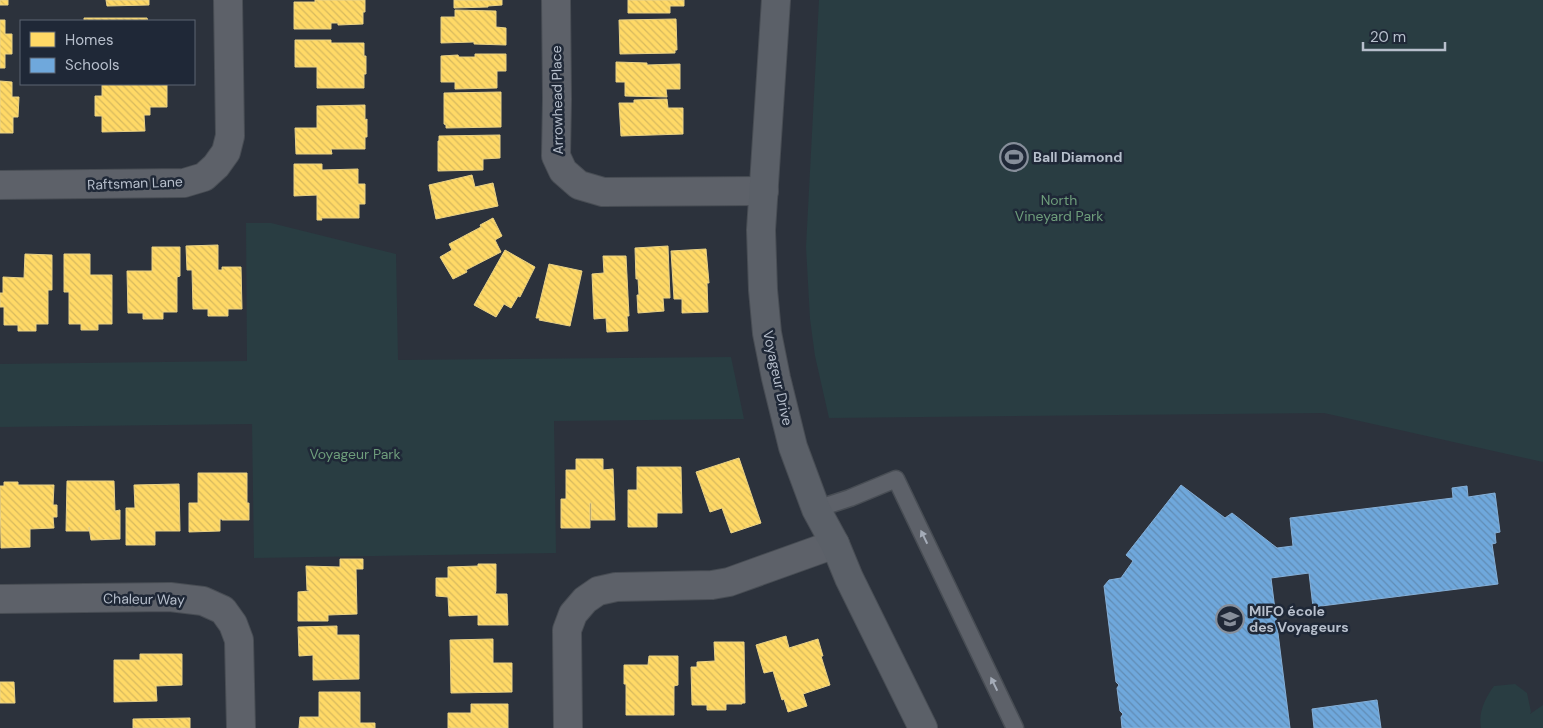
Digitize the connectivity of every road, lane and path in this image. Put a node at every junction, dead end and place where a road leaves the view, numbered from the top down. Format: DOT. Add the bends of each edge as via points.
graph roads {
  1 [pos="228,0"];
  2 [pos="556,0"];
  3 [pos="776,0"];
  4 [pos="0,185"];
  5 [pos="764,191"];
  6 [pos="816,509"];
  7 [pos="835,544"];
  8 [pos="0,599"];
  9 [pos="241,728"];
  10 [pos="568,728"];
  11 [pos="923,728"];
  12 [pos="1015,728"];
  1 -- 4 [label="street, Raftsman Lane" via="230,136 226,152 204,177 184,183"];
  2 -- 5 [label="street, Arrowhead Place" via="556,156 563,171 579,185 603,192"];
  3 -- 5 [label="street, Voyageur Drive"];
  5 -- 6 [label="street, Voyageur Drive" via="763,290 767,333 793,447"];
  6 -- 7 [label="street, Voyageur Drive"];
  12 -- 6 [label="lane, one-way" via="896,479"];
  7 -- 10 [label="street" via="729,582 598,591 573,614 567,630"];
  7 -- 11 [label="street, Voyageur Drive"];
  8 -- 9 [label="street, Chaleur Way" via="170,597 203,600 223,610 239,640"];
}
